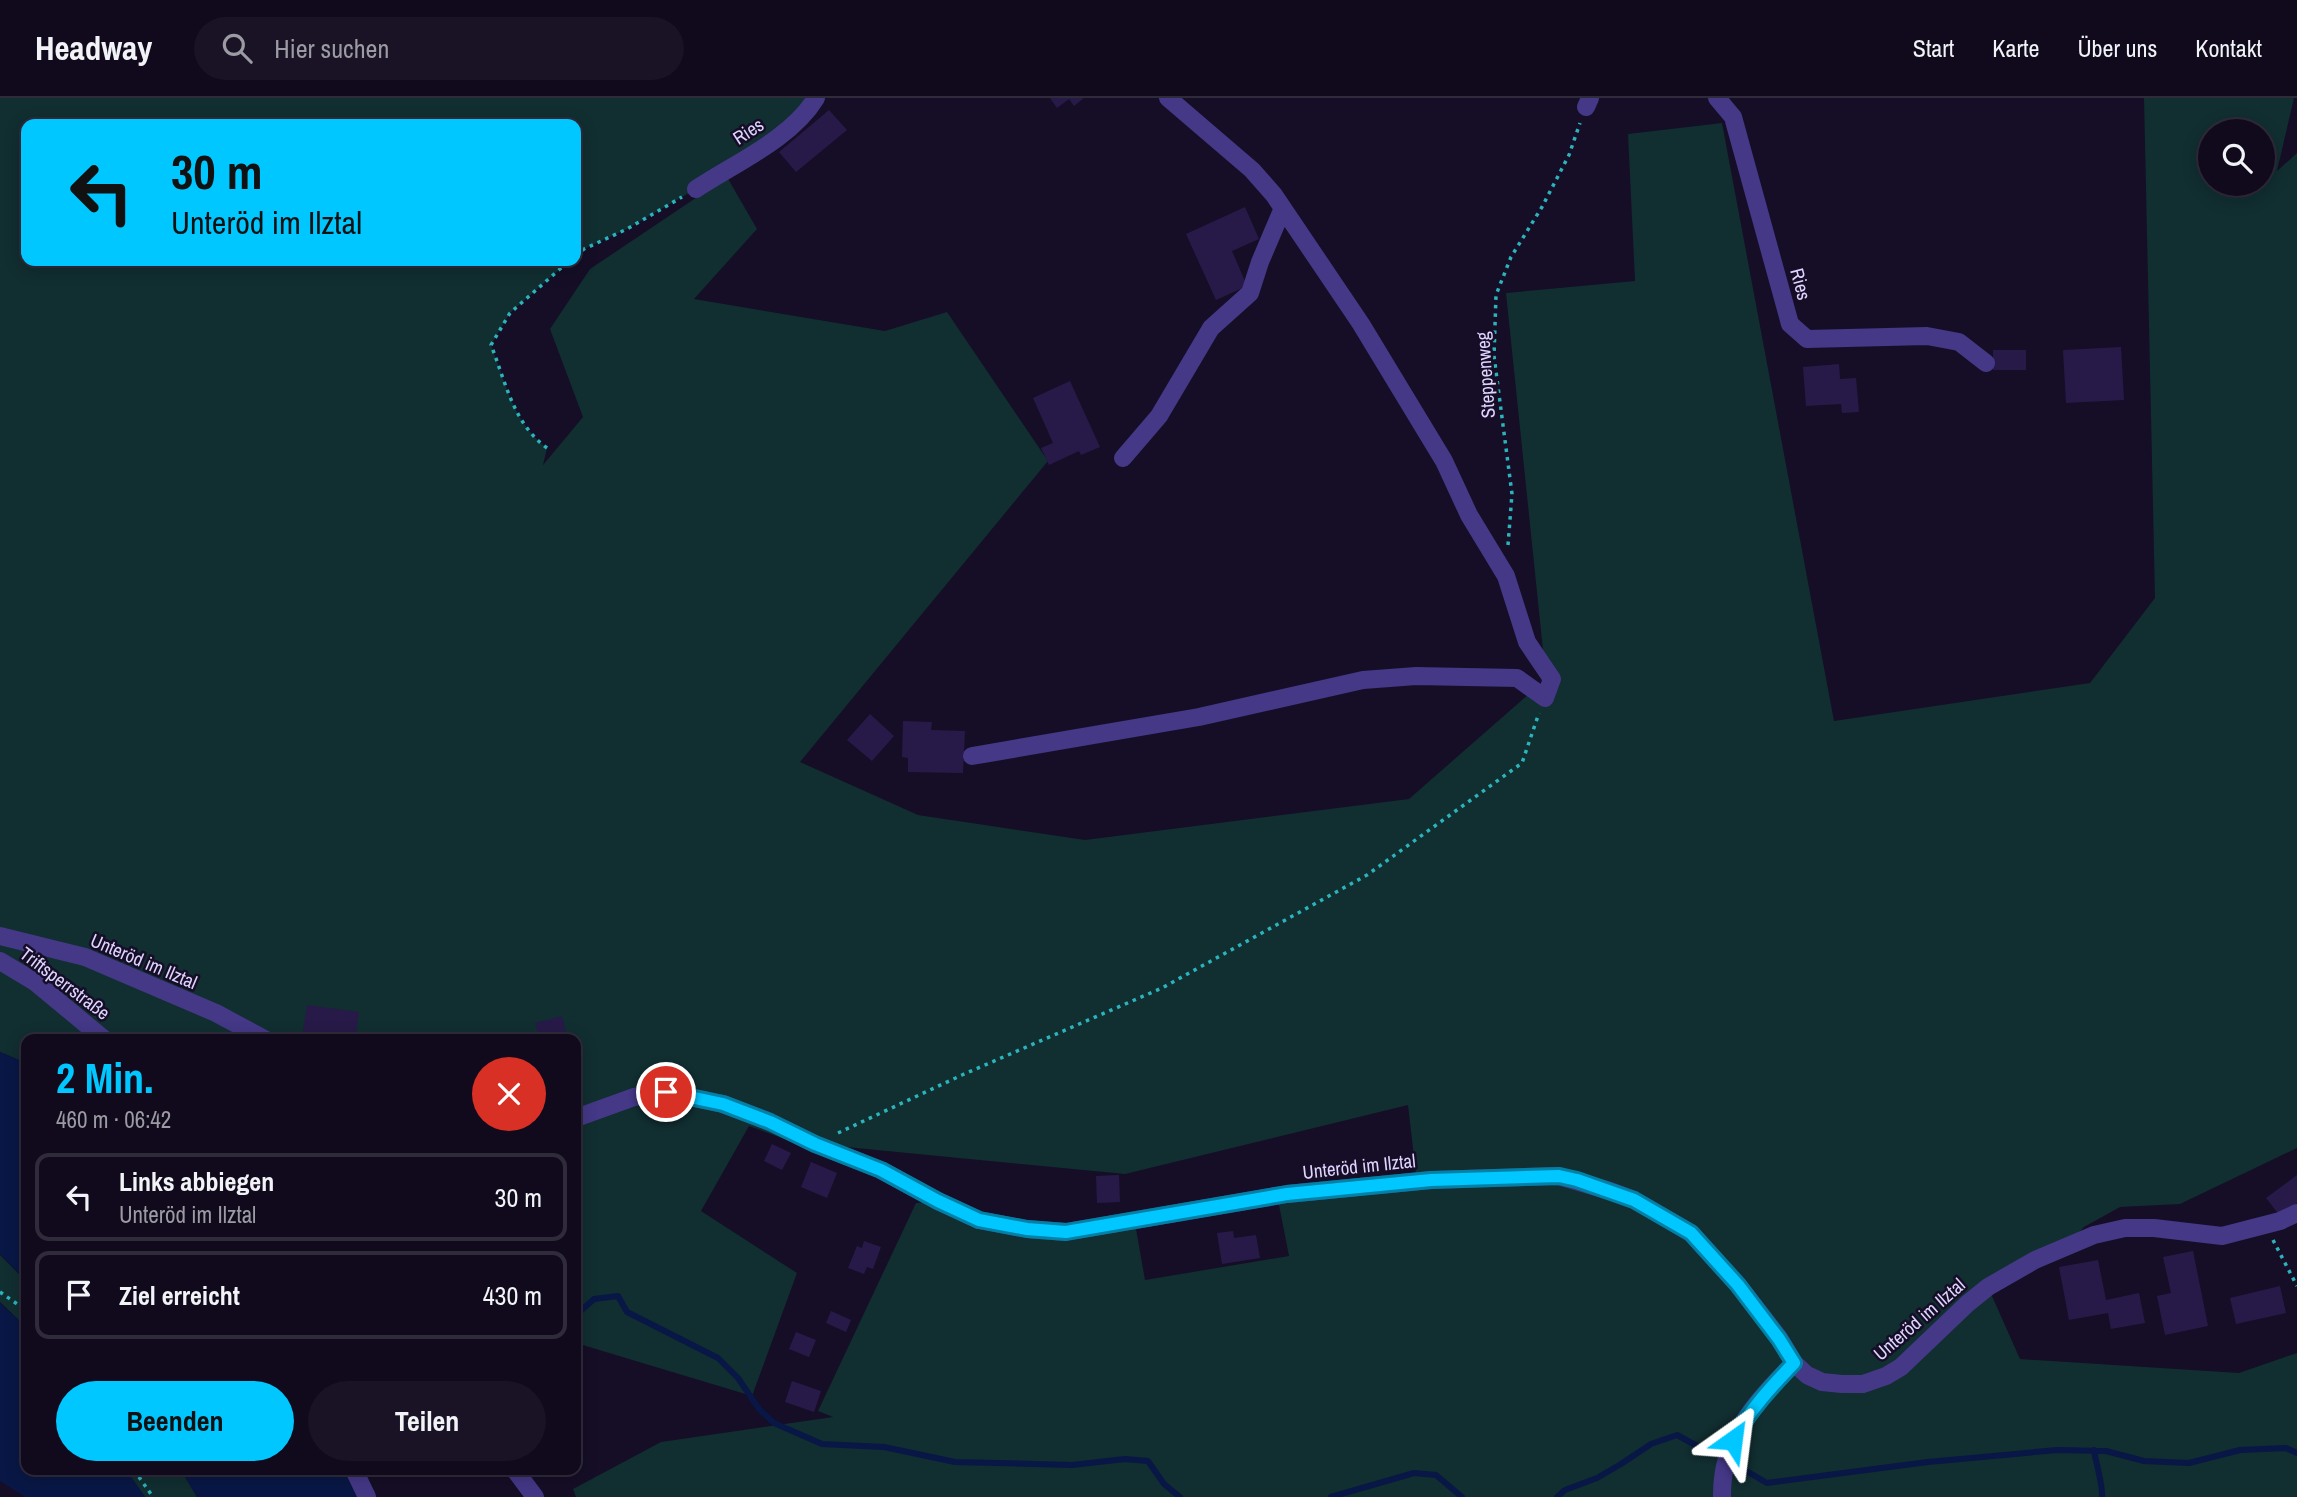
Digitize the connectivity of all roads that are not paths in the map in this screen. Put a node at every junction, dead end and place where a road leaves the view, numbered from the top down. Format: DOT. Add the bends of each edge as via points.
graph roads {
  1 [pos="816,98"];
  2 [pos="1168,98"];
  3 [pos="1717,98"];
  4 [pos="696,189"];
  5 [pos="1283,208"];
  6 [pos="1986,363"];
  7 [pos="1123,458"];
  8 [pos="972,756"];
  9 [pos="0,936"];
  10 [pos="0,961"];
  11 [pos="98,1034"];
  12 [pos="255,1034"];
  13 [pos="581,1116"];
  14 [pos="2297,1213"];
  15 [pos="1794,1363"];
  16 [pos="356,1475"];
  17 [pos="519,1475"];
  18 [pos="367,1497"];
  19 [pos="535,1497"];
  20 [pos="1722,1497"];
  1 -- 4 [label="street, Ries" via="788,129 758,152"];
  2 -- 5 [label="street" via="1252,170"];
  3 -- 6 [label="street, Ries" via="1733,117 1790,324 1807,339 1927,336 1959,342"];
  5 -- 7 [label="street" via="1250,293 1212,328 1159,416"];
  5 -- 8 [label="street" via="1409,402 1506,576 1527,642 1552,679 1545,698 1517,678 1363,680 1199,717"];
  9 -- 12 [label="street, Unteröd im Ilztal" via="85,957"];
  10 -- 11 [label="street, Triftsperrstraße" via="35,982"];
  13 -- 15 [label="street, Unteröd im Ilztal" via="634,1097 666,1092 723,1104 881,1170 979,1220 1066,1232 1287,1194 1431,1180 1559,1176 1634,1200 1691,1233 1738,1285"];
  14 -- 15 [label="street, Unteröd im Ilztal" via="2221,1236 2154,1228 2094,1235 2035,1260 1988,1287 1901,1367 1863,1384 1822,1381"];
  15 -- 20 [label="street" via="1744,1420 1724,1460"];
  16 -- 18 [label="street"];
  17 -- 19 [label="street"];
}
